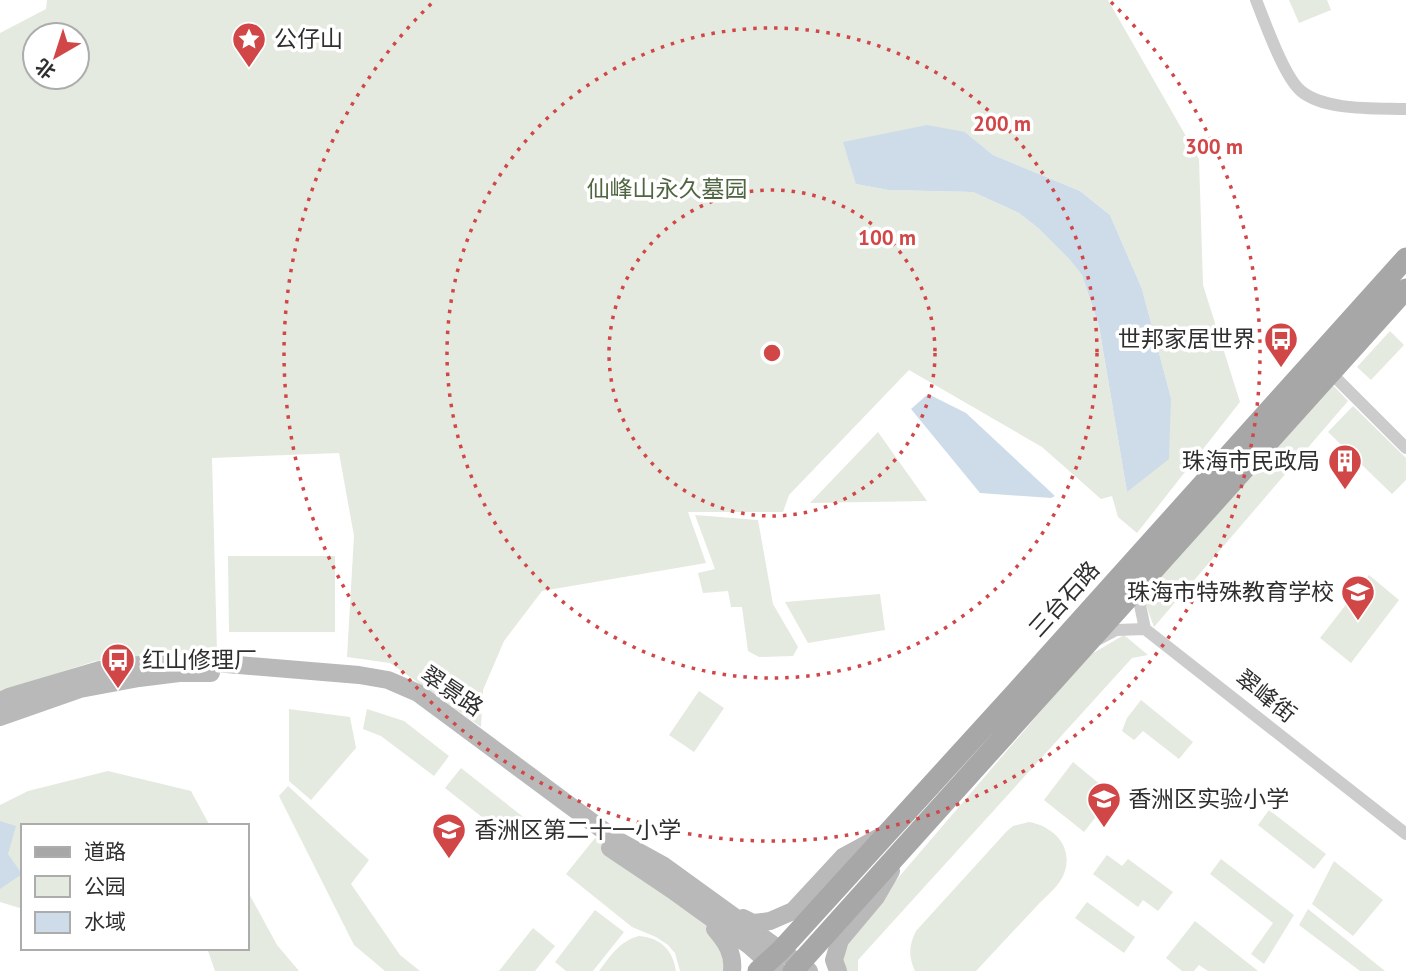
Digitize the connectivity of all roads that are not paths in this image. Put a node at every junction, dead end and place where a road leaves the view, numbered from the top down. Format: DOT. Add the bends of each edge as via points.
graph roads {
  1 [pos="1256,0"];
  2 [pos="1406,109"];
  3 [pos="1406,258"];
  4 [pos="1406,289"];
  5 [pos="1331,373"];
  6 [pos="1406,448"];
  7 [pos="1149,573"];
  8 [pos="1145,629"];
  9 [pos="1083,647"];
  10 [pos="0,701"];
  11 [pos="0,717"];
  12 [pos="888,833"];
  13 [pos="1406,834"];
  14 [pos="904,847"];
  15 [pos="671,889"];
  16 [pos="715,903"];
  17 [pos="771,964"];
  18 [pos="801,969"];
  19 [pos="732,971"];
  20 [pos="838,971"];
  1 -- 2 [label="street" via="1287,72 1300,90 1328,103"];
  3 -- 12 [label="main road, 三台石路"];
  4 -- 5 [label="main road, 三台石路"];
  5 -- 6 [label="street"];
  5 -- 7 [label="main road, 三台石路"];
  7 -- 8 [label="street" via="1140,605"];
  7 -- 9 [label="main road, 三台石路"];
  8 -- 9 [label="street" via="1116,630"];
  8 -- 13 [label="street, 翠峰街"];
  9 -- 14 [label="main road, 三台石路"];
  10 -- 16 [label="main road, 翠景路" via="100,670 178,660 388,680 418,693 615,839 664,866"];
  11 -- 15 [label="main road, 翠景路" via="80,689 179,673 360,684 389,690 415,704"];
  12 -- 16 [label="main road" via="843,857 793,911 773,921 753,923"];
  12 -- 17 [label="main road, 三台石路"];
  14 -- 18 [label="main road, 三台石路"];
  14 -- 20 [label="main road" via="876,897 839,940 834,960"];
  15 -- 17 [label="main road, 翠景路"];
  15 -- 19 [label="main road" via="724,940"];
  16 -- 17 [label="main road, 翠景路"];
  17 -- 18 [label="main road, 翠景路"];
}
